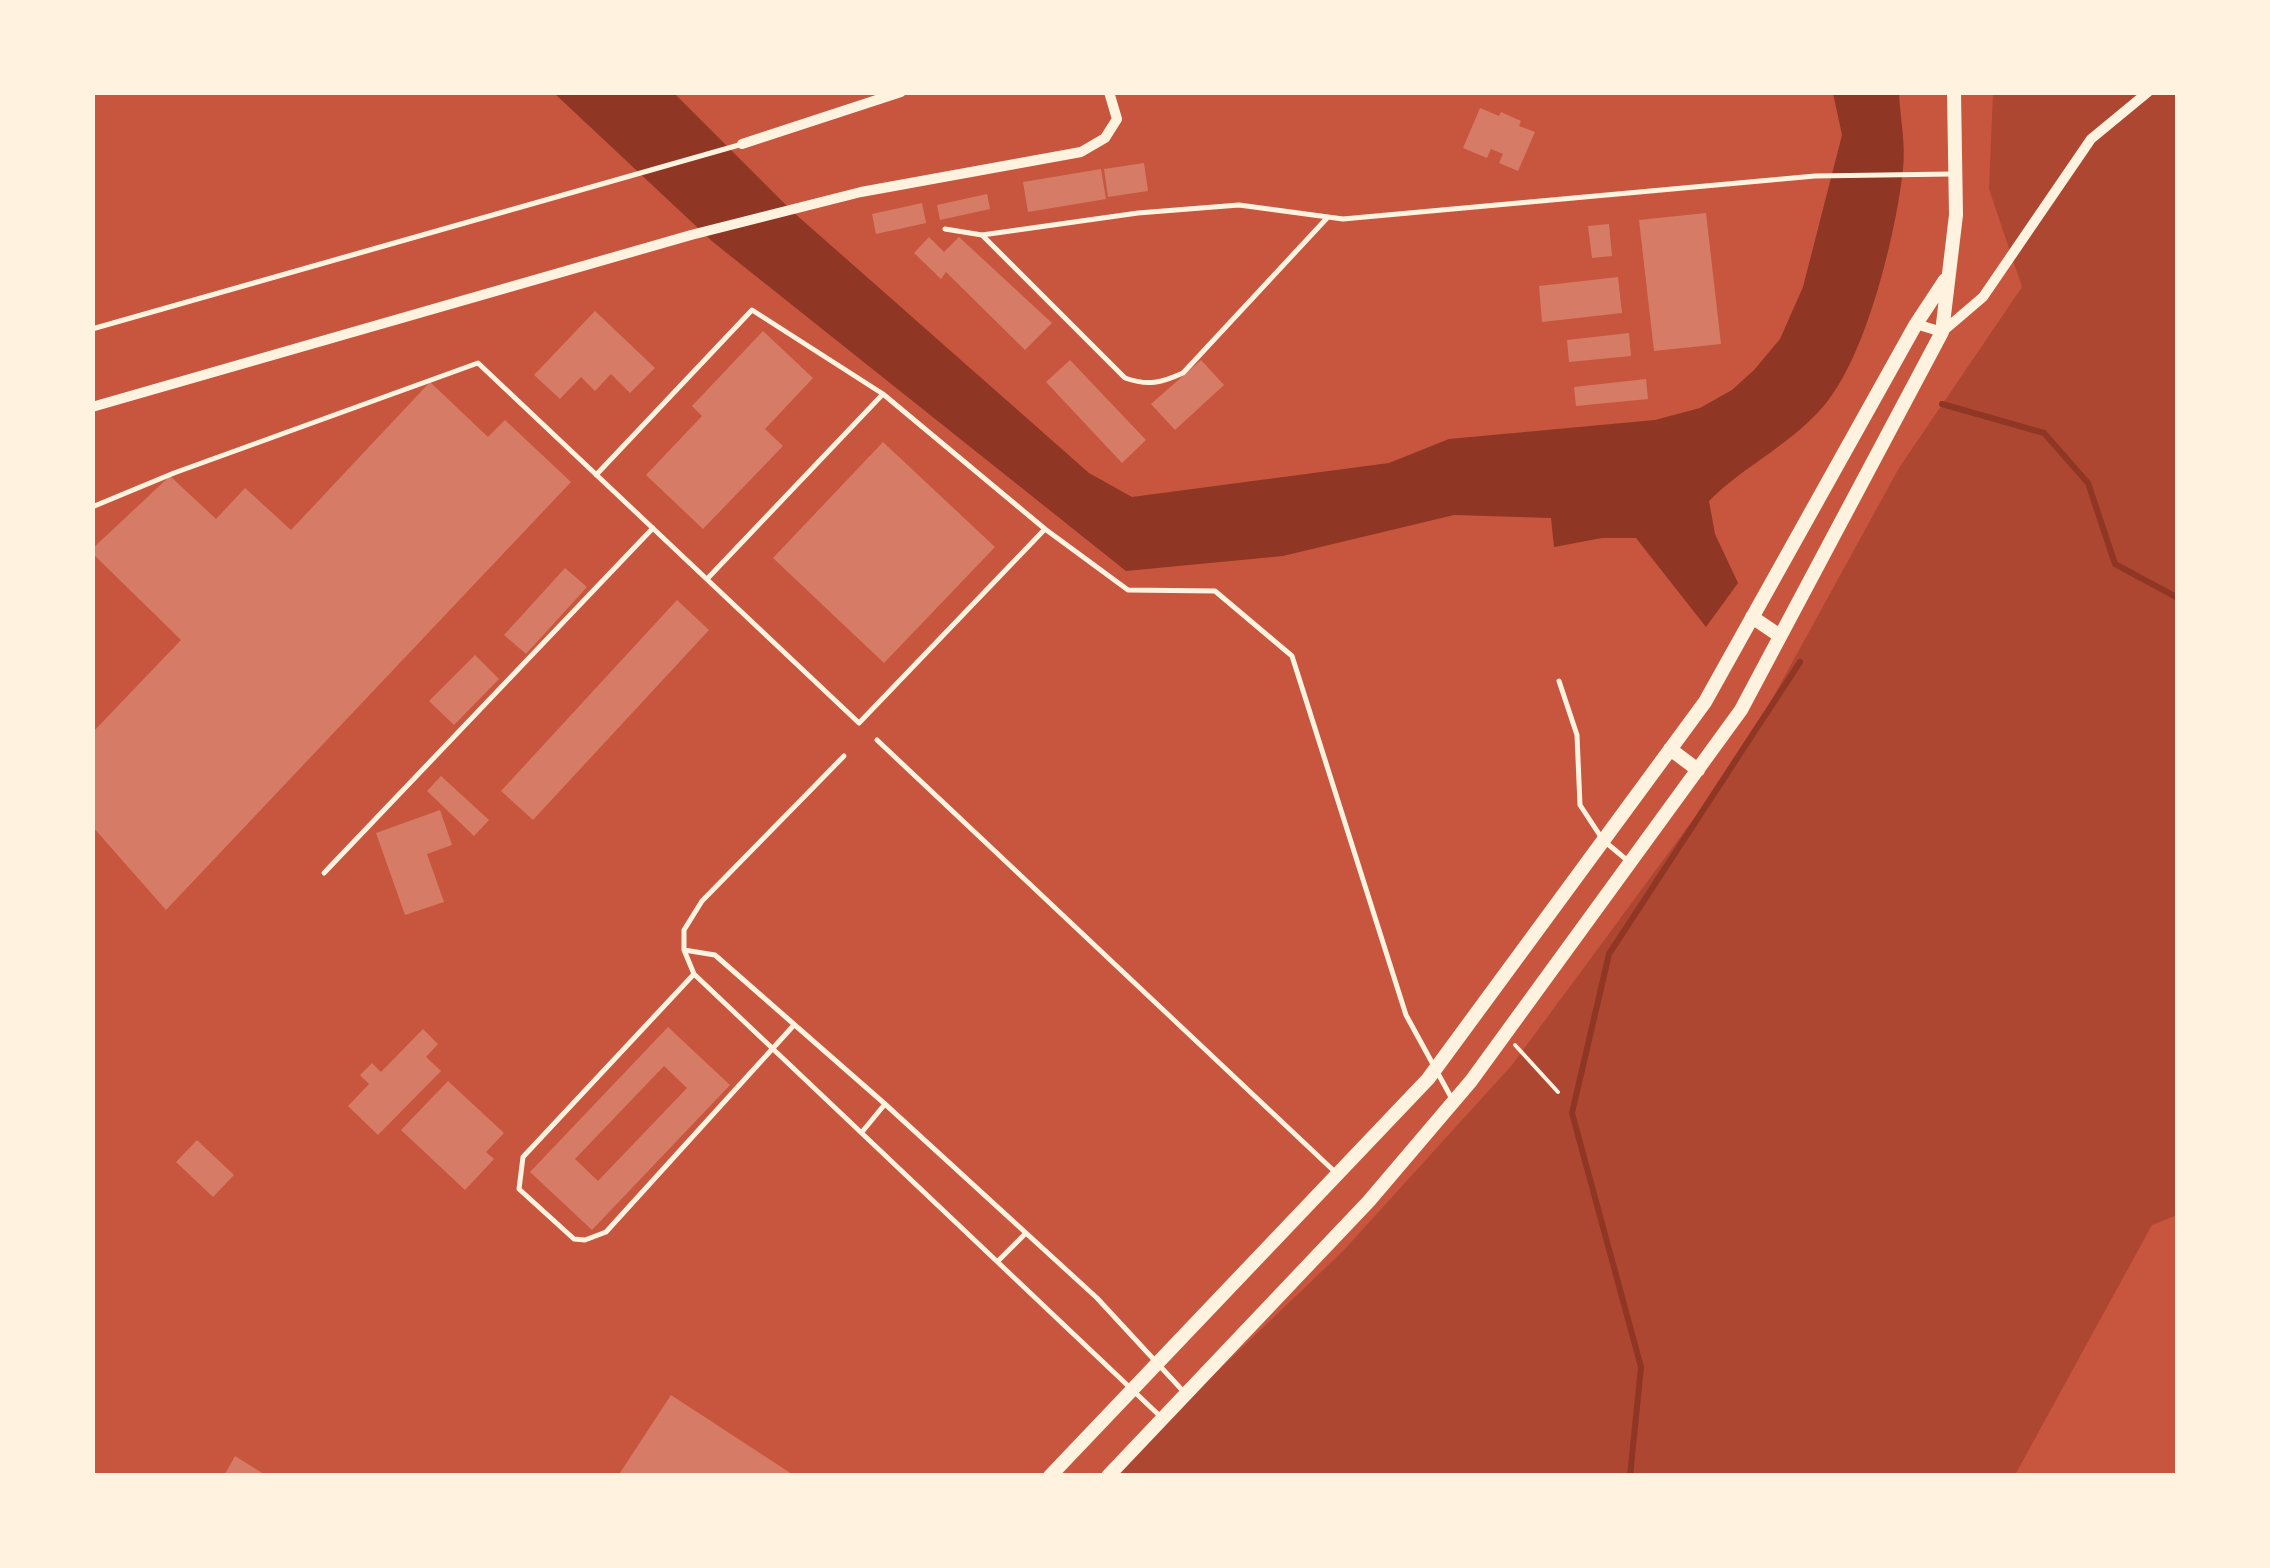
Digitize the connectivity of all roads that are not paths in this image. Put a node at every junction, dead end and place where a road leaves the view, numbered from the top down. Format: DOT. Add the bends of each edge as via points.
graph roads {
  1 [pos="900,92"];
  2 [pos="1109,92"];
  3 [pos="1954,92"];
  4 [pos="2148,92"];
  5 [pos="742,144"];
  6 [pos="1956,174"];
  7 [pos="1328,217"];
  8 [pos="945,230"];
  9 [pos="982,235"];
  10 [pos="1946,279"];
  11 [pos="1916,324"];
  12 [pos="92,329"];
  13 [pos="1942,332"];
  14 [pos="883,394"];
  15 [pos="93,407"];
  16 [pos="596,475"];
  17 [pos="92,506"];
  18 [pos="653,528"];
  19 [pos="1044,529"];
  20 [pos="707,579"];
  21 [pos="1752,617"];
  22 [pos="1780,636"];
  23 [pos="1559,681"];
  24 [pos="877,740"];
  25 [pos="1670,749"];
  26 [pos="844,756"];
  27 [pos="1698,770"];
  28 [pos="1604,840"];
  29 [pos="1630,863"];
  30 [pos="324,872"];
  31 [pos="684,950"];
  32 [pos="694,974"];
  33 [pos="794,1024"];
  34 [pos="775,1049"];
  35 [pos="1435,1069"];
  36 [pos="1453,1102"];
  37 [pos="885,1104"];
  38 [pos="862,1132"];
  39 [pos="1337,1173"];
  40 [pos="1026,1232"];
  41 [pos="998,1261"];
  42 [pos="1157,1363"];
  43 [pos="1133,1388"];
  44 [pos="1185,1394"];
  45 [pos="1162,1418"];
  46 [pos="1050,1476"];
  47 [pos="1108,1476"];
  1 -- 5 [label="street"];
  2 -- 15 [label="street" via="1117,119 1105,138 1081,152 861,192 691,235"];
  3 -- 6 [label="main road"];
  4 -- 13 [label="street" via="2091,139 1984,297"];
  5 -- 12 [label="lane"];
  6 -- 7 [label="lane" via="1815,176"];
  6 -- 10 [label="main road"];
  7 -- 9 [label="lane" via="1239,205"];
  7 -- 9 [label="lane" via="1183,373 1160,384 1125,378"];
  8 -- 9 [label="lane"];
  10 -- 11 [label="main road"];
  10 -- 13 [label="main road"];
  11 -- 13 [label="street"];
  11 -- 21 [label="main road"];
  13 -- 22 [label="main road"];
  14 -- 16 [label="lane" via="752,310"];
  14 -- 19 [label="lane"];
  14 -- 20 [label="lane"];
  16 -- 17 [label="lane" via="478,364"];
  16 -- 18 [label="lane"];
  18 -- 20 [label="lane"];
  18 -- 30 [label="lane"];
  19 -- 20 [label="lane" via="859,723"];
  19 -- 35 [label="lane" via="1128,590 1215,590 1292,656 1406,1015"];
  21 -- 22 [label="main road"];
  21 -- 25 [label="main road"];
  22 -- 27 [label="main road" via="1741,710"];
  23 -- 28 [label="lane" via="1577,736 1580,805"];
  24 -- 39 [label="lane"];
  25 -- 27 [label="main road"];
  25 -- 28 [label="main road"];
  26 -- 31 [label="lane" via="702,900 684,930"];
  27 -- 29 [label="main road"];
  28 -- 29 [label="lane"];
  28 -- 35 [label="main road"];
  29 -- 36 [label="main road"];
  31 -- 32 [label="lane"];
  31 -- 33 [label="lane" via="715,955"];
  32 -- 34 [label="lane"];
  32 -- 34 [label="lane" via="523,1157 518,1190 526,1199 574,1239 606,1232"];
  33 -- 34 [label="lane"];
  33 -- 37 [label="lane"];
  34 -- 38 [label="lane"];
  35 -- 36 [label="lane"];
  35 -- 39 [label="main road"];
  36 -- 44 [label="main road" via="1369,1202"];
  37 -- 38 [label="lane"];
  37 -- 40 [label="lane"];
  38 -- 41 [label="lane"];
  39 -- 42 [label="main road"];
  40 -- 41 [label="lane"];
  40 -- 42 [label="lane"];
  41 -- 43 [label="lane"];
  42 -- 43 [label="main road"];
  42 -- 44 [label="lane"];
  43 -- 45 [label="lane"];
  43 -- 46 [label="main road"];
  44 -- 45 [label="main road"];
  45 -- 47 [label="main road"];
}
